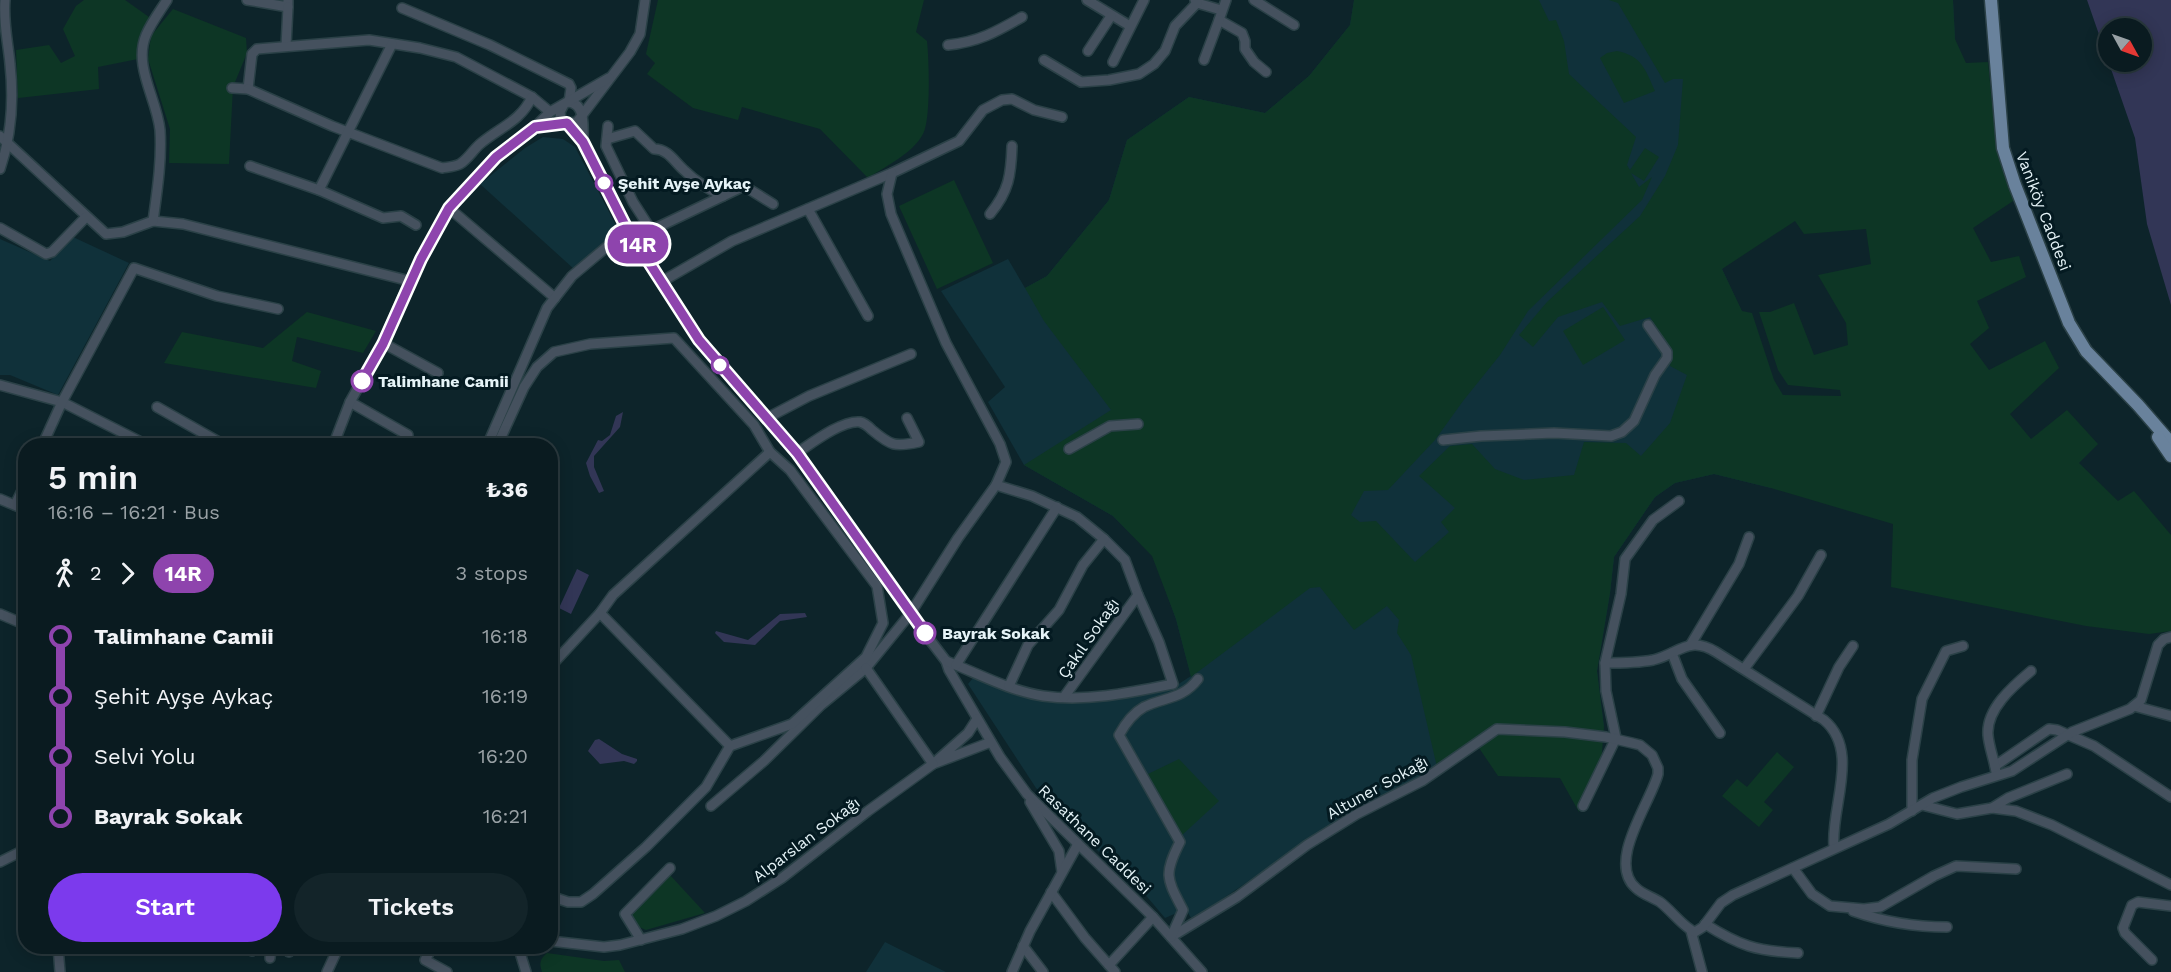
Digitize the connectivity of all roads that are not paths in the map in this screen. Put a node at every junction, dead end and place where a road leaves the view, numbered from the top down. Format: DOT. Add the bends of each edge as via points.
graph roads {
  1 [pos="167,0"];
  2 [pos="247,0"];
  3 [pos="645,0"];
  4 [pos="1087,0"];
  5 [pos="1144,0"];
  6 [pos="1226,0"];
  7 [pos="1254,0"];
  8 [pos="1991,0"];
  9 [pos="1196,1"];
  10 [pos="288,3"];
  11 [pos="3,4"];
  12 [pos="402,8"];
  13 [pos="1220,15"];
  14 [pos="1111,16"];
  15 [pos="1022,17"];
  16 [pos="1294,25"];
  17 [pos="1130,26"];
  18 [pos="392,44"];
  19 [pos="948,45"];
  20 [pos="286,46"];
  21 [pos="1088,51"];
  22 [pos="0,59"];
  23 [pos="1044,60"];
  24 [pos="1204,60"];
  25 [pos="1113,62"];
  26 [pos="10,64"];
  27 [pos="1266,72"];
  28 [pos="609,78"];
  29 [pos="232,88"];
  30 [pos="248,89"];
  31 [pos="532,97"];
  32 [pos="566,104"];
  33 [pos="550,112"];
  34 [pos="581,116"];
  35 [pos="1062,117"];
  36 [pos="567,123"];
  37 [pos="608,126"];
  38 [pos="535,127"];
  39 [pos="347,132"];
  40 [pos="0,136"];
  41 [pos="607,139"];
  42 [pos="583,142"];
  43 [pos="9,143"];
  44 [pos="1011,146"];
  45 [pos="250,166"];
  46 [pos="0,169"];
  47 [pos="892,173"];
  48 [pos="319,190"];
  49 [pos="723,196"];
  50 [pos="773,204"];
  51 [pos="449,208"];
  52 [pos="808,209"];
  53 [pos="990,214"];
  54 [pos="86,217"];
  55 [pos="153,221"];
  56 [pos="416,225"];
  57 [pos="0,228"];
  58 [pos="628,229"];
  59 [pos="651,231"];
  60 [pos="636,240"];
  61 [pos="410,281"];
  62 [pos="661,282"];
  63 [pos="555,298"];
  64 [pos="278,309"];
  65 [pos="868,316"];
  66 [pos="1648,325"];
  67 [pos="383,344"];
  68 [pos="911,354"];
  69 [pos="438,373"];
  70 [pos="0,385"];
  71 [pos="62,402"];
  72 [pos="350,402"];
  73 [pos="2138,405"];
  74 [pos="157,407"];
  75 [pos="767,418"];
  76 [pos="908,418"];
  77 [pos="1138,424"];
  78 [pos="408,435"];
  79 [pos="46,438"];
  80 [pos="133,438"];
  81 [pos="212,438"];
  82 [pos="336,438"];
  83 [pos="491,438"];
  84 [pos="501,438"];
  85 [pos="1443,440"];
  86 [pos="2171,443"];
  87 [pos="1069,449"];
  88 [pos="770,452"];
  89 [pos="797,453"];
  90 [pos="2171,456"];
  91 [pos="996,485"];
  92 [pos="0,499"];
  93 [pos="18,499"];
  94 [pos="1679,501"];
  95 [pos="15,505"];
  96 [pos="18,506"];
  97 [pos="1057,507"];
  98 [pos="1749,537"];
  99 [pos="1104,539"];
  100 [pos="1821,555"];
  101 [pos="1138,595"];
  102 [pos="600,613"];
  103 [pos="0,614"];
  104 [pos="909,614"];
  105 [pos="18,622"];
  106 [pos="2171,637"];
  107 [pos="1691,644"];
  108 [pos="1853,646"];
  109 [pos="1964,646"];
  110 [pos="1672,653"];
  111 [pos="558,658"];
  112 [pos="946,661"];
  113 [pos="1605,663"];
  114 [pos="956,665"];
  115 [pos="866,668"];
  116 [pos="1743,669"];
  117 [pos="2031,671"];
  118 [pos="1198,679"];
  119 [pos="1009,686"];
  120 [pos="1064,698"];
  121 [pos="2134,706"];
  122 [pos="1816,716"];
  123 [pos="2171,716"];
  124 [pos="977,719"];
  125 [pos="1720,733"];
  126 [pos="2067,735"];
  127 [pos="1616,738"];
  128 [pos="991,742"];
  129 [pos="729,746"];
  130 [pos="933,764"];
  131 [pos="1995,766"];
  132 [pos="2067,774"];
  133 [pos="1997,776"];
  134 [pos="1027,794"];
  135 [pos="2171,797"];
  136 [pos="1922,805"];
  137 [pos="711,806"];
  138 [pos="1583,806"];
  139 [pos="1992,808"];
  140 [pos="1912,811"];
  141 [pos="1078,844"];
  142 [pos="1834,847"];
  143 [pos="18,853"];
  144 [pos="0,862"];
  145 [pos="670,868"];
  146 [pos="1793,868"];
  147 [pos="2016,868"];
  148 [pos="1062,872"];
  149 [pos="2171,885"];
  150 [pos="1051,892"];
  151 [pos="558,899"];
  152 [pos="2171,906"];
  153 [pos="1845,908"];
  154 [pos="1153,917"];
  155 [pos="1705,924"];
  156 [pos="1947,927"];
  157 [pos="1691,931"];
  158 [pos="1171,937"];
  159 [pos="641,940"];
  160 [pos="558,942"];
  161 [pos="1023,946"];
  162 [pos="1798,953"];
  163 [pos="59,954"];
  164 [pos="271,954"];
  165 [pos="335,954"];
  166 [pos="428,954"];
  167 [pos="520,954"];
  168 [pos="270,958"];
  169 [pos="2152,960"];
  170 [pos="1112,968"];
  171 [pos="60,972"];
  172 [pos="327,972"];
  173 [pos="447,972"];
  174 [pos="526,972"];
  175 [pos="1012,972"];
  176 [pos="1043,972"];
  177 [pos="1202,972"];
  178 [pos="1702,972"];
  1 -- 55 [label="street" via="142,49 160,129"];
  2 -- 10 [label="street"];
  3 -- 28 [label="street" via="640,34"];
  4 -- 14 [label="street"];
  5 -- 17 [label="street"];
  6 -- 13 [label="street"];
  7 -- 16 [label="street"];
  8 -- 73 [label="main road, Vaniköy Caddesi" via="2001,135 2009,169 2074,334 2092,359"];
  9 -- 13 [label="street"];
  9 -- 23 [label="street" via="1175,26 1165,51 1139,74 1081,82"];
  10 -- 20 [label="street"];
  11 -- 26 [label="street"];
  12 -- 32 [label="street" via="569,84"];
  13 -- 24 [label="street"];
  13 -- 27 [label="street" via="1242,33 1245,49"];
  14 -- 17 [label="street"];
  14 -- 21 [label="street"];
  15 -- 19 [label="street" via="993,34"];
  17 -- 25 [label="street"];
  18 -- 20 [label="street" via="369,40"];
  18 -- 31 [label="street" via="456,57"];
  18 -- 39 [label="street"];
  20 -- 30 [label="street" via="257,49 252,54"];
  22 -- 26 [label="street"];
  26 -- 43 [label="street"];
  28 -- 32 [label="street"];
  28 -- 34 [label="street"];
  29 -- 30 [label="street"];
  30 -- 39 [label="street"];
  31 -- 33 [label="street"];
  31 -- 39 [label="street" via="514,121 453,167 442,168"];
  32 -- 33 [label="street"];
  32 -- 34 [label="street" via="579,106"];
  32 -- 36 [label="street" via="560,116"];
  33 -- 38 [label="street"];
  34 -- 36 [label="street" via="577,122"];
  34 -- 42 [label="street"];
  35 -- 47 [label="street" via="1012,99 1002,100 983,110 960,141"];
  36 -- 38 [label="street"];
  36 -- 42 [label="street"];
  37 -- 41 [label="street"];
  38 -- 51 [label="street" via="496,157"];
  39 -- 48 [label="street"];
  40 -- 43 [label="street"];
  41 -- 49 [label="street" via="635,131 654,149 662,149 683,170"];
  41 -- 59 [label="street" via="606,146"];
  42 -- 58 [label="street, Rasathane Caddesi"];
  43 -- 46 [label="street"];
  43 -- 54 [label="street"];
  44 -- 53 [label="street" via="1007,188"];
  45 -- 48 [label="street"];
  47 -- 52 [label="street"];
  47 -- 91 [label="street" via="887,194 891,214 946,343 1000,444 1006,462"];
  48 -- 56 [label="street" via="383,218 400,216"];
  49 -- 50 [label="street" via="744,186"];
  49 -- 59 [label="street"];
  51 -- 61 [label="street"];
  51 -- 63 [label="street"];
  52 -- 62 [label="street" via="732,241"];
  52 -- 65 [label="street"];
  54 -- 55 [label="street" via="106,234"];
  54 -- 57 [label="street" via="46,255"];
  55 -- 61 [label="street" via="183,224"];
  58 -- 60 [label="street, Rasathane Caddesi"];
  58 -- 63 [label="street" via="572,276"];
  59 -- 60 [label="street"];
  60 -- 62 [label="street, Rasathane Caddesi"];
  61 -- 67 [label="street"];
  62 -- 75 [label="street, Rasathane Caddesi" via="699,340"];
  63 -- 83 [label="street" via="547,308"];
  64 -- 71 [label="street" via="217,296 134,268"];
  66 -- 85 [label="street" via="1667,358 1634,421 1622,432 1611,436 1554,433"];
  67 -- 69 [label="street"];
  67 -- 72 [label="street"];
  68 -- 75 [label="street" via="809,396"];
  70 -- 71 [label="street"];
  71 -- 79 [label="street"];
  71 -- 80 [label="street"];
  72 -- 78 [label="street"];
  72 -- 82 [label="street"];
  73 -- 86 [label="main road, Vaniköy Caddesi"];
  73 -- 90 [label="main road, Vaniköy Caddesi"];
  74 -- 81 [label="street"];
  75 -- 89 [label="street, Rasathane Caddesi"];
  76 -- 89 [label="street" via="919,442 899,446 886,442 859,422 836,428"];
  77 -- 87 [label="street" via="1110,426"];
  84 -- 88 [label="street" via="524,387 537,367 554,352 590,344 674,338 754,425"];
  88 -- 102 [label="street" via="613,595"];
  88 -- 129 [label="street" via="790,470 877,586 882,623 866,657 792,724"];
  89 -- 104 [label="street, Rasathane Caddesi"];
  91 -- 97 [label="street"];
  91 -- 104 [label="street"];
  92 -- 95 [label="street"];
  93 -- 95 [label="street"];
  94 -- 113 [label="street" via="1653,520 1625,559"];
  95 -- 96 [label="street"];
  97 -- 99 [label="street"];
  97 -- 114 [label="street"];
  98 -- 107 [label="street" via="1739,564"];
  99 -- 101 [label="street" via="1125,560"];
  99 -- 119 [label="street" via="1083,566 1059,610 1028,645"];
  100 -- 116 [label="street" via="1798,596"];
  101 -- 120 [label="street, Çakıl Sokağı"];
  101 -- 120 [label="street" via="1173,684 1115,695"];
  102 -- 111 [label="street"];
  102 -- 129 [label="street"];
  103 -- 105 [label="street"];
  104 -- 112 [label="street, Rasathane Caddesi"];
  104 -- 115 [label="street"];
  106 -- 121 [label="street" via="2158,645 2141,699"];
  107 -- 110 [label="street"];
  107 -- 116 [label="street" via="1710,648"];
  108 -- 122 [label="street"];
  109 -- 140 [label="street" via="1946,651 1922,699 1912,760"];
  110 -- 113 [label="street" via="1645,661"];
  110 -- 125 [label="street" via="1682,679"];
  112 -- 114 [label="street"];
  112 -- 124 [label="street, Rasathane Caddesi"];
  113 -- 127 [label="street" via="1606,691"];
  114 -- 119 [label="street"];
  115 -- 130 [label="street"];
  115 -- 137 [label="street"];
  116 -- 122 [label="street"];
  117 -- 131 [label="street" via="2012,687 1988,723"];
  118 -- 158 [label="street" via="1190,689 1143,708 1128,720 1119,735 1180,842 1168,881 1183,910"];
  119 -- 120 [label="street"];
  121 -- 123 [label="street"];
  121 -- 126 [label="street"];
  122 -- 142 [label="street" via="1832,729 1840,749"];
  124 -- 128 [label="street, Rasathane Caddesi"];
  124 -- 130 [label="street, Alparslan Sokağı" via="968,733"];
  126 -- 131 [label="street" via="2049,729"];
  126 -- 133 [label="street" via="2020,767"];
  126 -- 135 [label="street" via="2094,746"];
  127 -- 138 [label="street"];
  127 -- 157 [label="street, Altuner Sokağı" via="1640,745 1652,755 1658,768 1626,855 1628,875 1635,888 1667,908"];
  127 -- 158 [label="street, Altuner Sokağı" via="1497,729 1429,776 1307,845 1236,897"];
  128 -- 130 [label="street, Alparslan Sokağı"];
  128 -- 134 [label="street, Rasathane Caddesi"];
  129 -- 151 [label="street" via="706,786 646,847 581,902"];
  130 -- 159 [label="street, Alparslan Sokağı" via="755,896 699,923"];
  131 -- 133 [label="street"];
  132 -- 139 [label="street"];
  133 -- 136 [label="street"];
  134 -- 141 [label="street, Rasathane Caddesi"];
  134 -- 148 [label="street" via="1059,851"];
  136 -- 139 [label="street" via="1957,814"];
  136 -- 140 [label="street"];
  139 -- 149 [label="street" via="2052,825"];
  140 -- 142 [label="street"];
  141 -- 148 [label="street"];
  141 -- 154 [label="street, Rasathane Caddesi"];
  142 -- 146 [label="street"];
  143 -- 144 [label="street"];
  145 -- 159 [label="street" via="625,914"];
  146 -- 153 [label="street" via="1812,894 1830,906"];
  146 -- 155 [label="street" via="1726,899"];
  147 -- 153 [label="street" via="1956,867 1880,907"];
  148 -- 150 [label="street"];
  150 -- 161 [label="street"];
  150 -- 170 [label="street"];
  152 -- 169 [label="street" via="2138,902 2132,905 2123,928"];
  153 -- 156 [label="street" via="1917,927"];
  154 -- 158 [label="street, Rasathane Caddesi"];
  154 -- 170 [label="street"];
  155 -- 157 [label="street"];
  155 -- 162 [label="street" via="1733,941 1766,952"];
  157 -- 178 [label="street"];
  158 -- 177 [label="street, Rasathane Caddesi"];
  159 -- 160 [label="street, Alparslan Sokağı" via="604,947"];
  161 -- 175 [label="street"];
  161 -- 176 [label="street"];
  163 -- 171 [label="street"];
  164 -- 168 [label="street"];
  165 -- 172 [label="street"];
  166 -- 173 [label="street" via="425,960"];
  167 -- 174 [label="street"];
}
